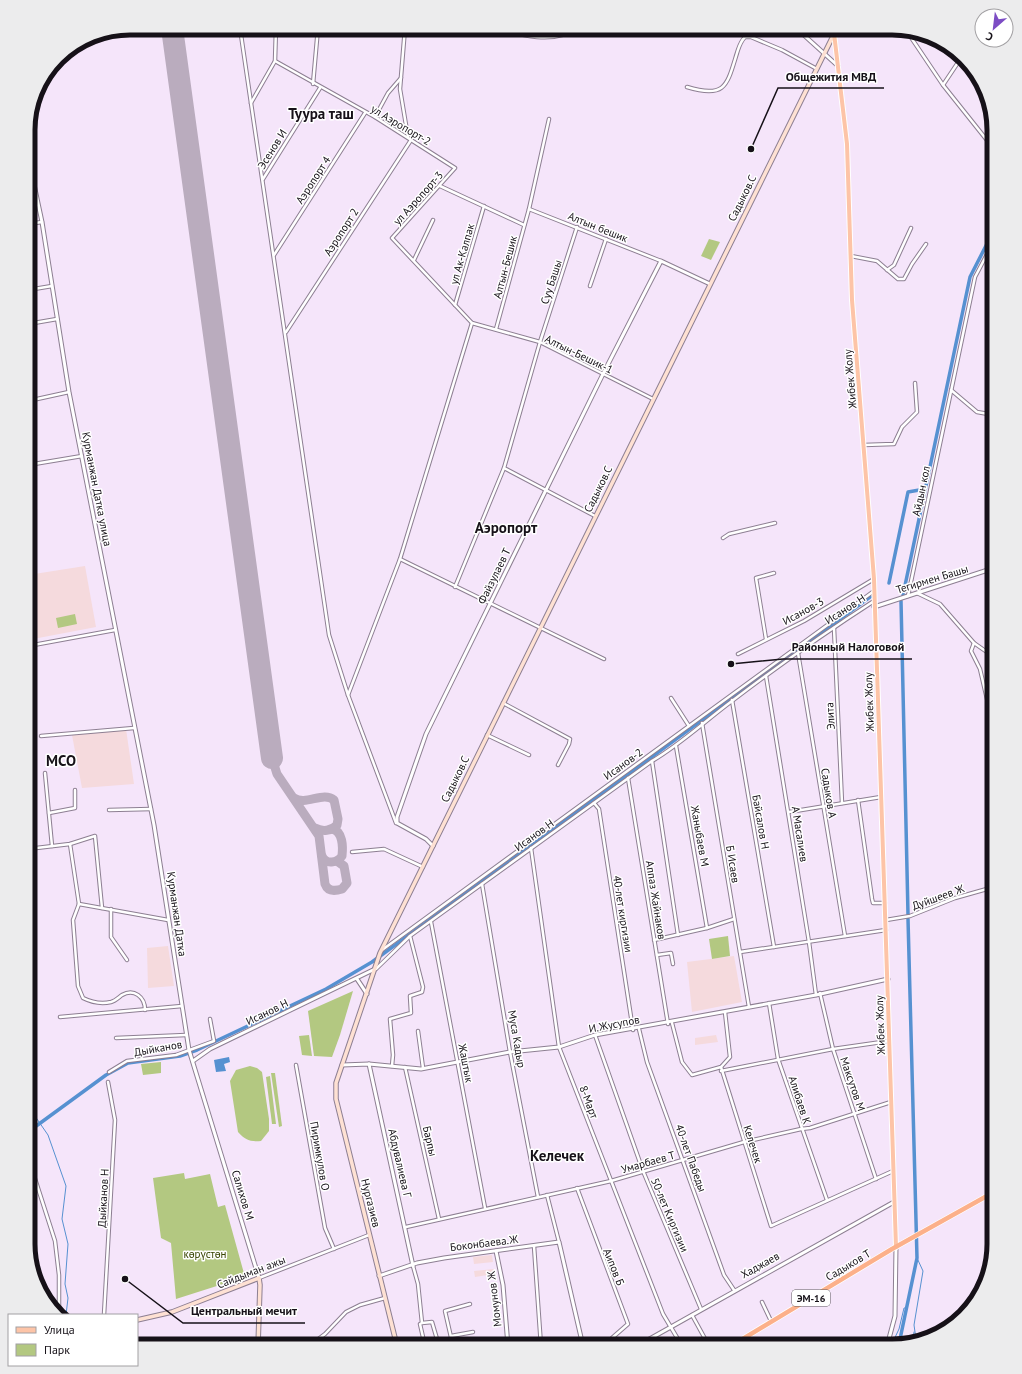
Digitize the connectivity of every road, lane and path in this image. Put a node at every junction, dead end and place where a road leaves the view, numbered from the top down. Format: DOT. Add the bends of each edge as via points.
graph roads {
  1 [pos="241,35"];
  2 [pos="276,35"];
  3 [pos="317,35"];
  4 [pos="404,35"];
  5 [pos="519,35"];
  6 [pos="554,35"];
  7 [pos="804,35"];
  8 [pos="833,35"];
  9 [pos="834,35"];
  10 [pos="911,37"];
  11 [pos="825,53"];
  12 [pos="275,61"];
  13 [pos="958,62"];
  14 [pos="838,66"];
  15 [pos="817,68"];
  16 [pos="401,78"];
  17 [pos="313,84"];
  18 [pos="943,85"];
  19 [pos="687,87"];
  20 [pos="320,88"];
  21 [pos="251,103"];
  22 [pos="365,113"];
  23 [pos="375,117"];
  24 [pos="550,119"];
  25 [pos="408,137"];
  26 [pos="411,140"];
  27 [pos="987,140"];
  28 [pos="455,168"];
  29 [pos="263,179"];
  30 [pos="440,186"];
  31 [pos="35,191"];
  32 [pos="484,206"];
  33 [pos="529,208"];
  34 [pos="433,220"];
  35 [pos="42,222"];
  36 [pos="35,223"];
  37 [pos="524,225"];
  38 [pos="577,227"];
  39 [pos="911,228"];
  40 [pos="606,238"];
  41 [pos="926,244"];
  42 [pos="987,254"];
  43 [pos="274,256"];
  44 [pos="851,256"];
  45 [pos="414,260"];
  46 [pos="661,261"];
  47 [pos="887,270"];
  48 [pos="710,284"];
  49 [pos="52,286"];
  50 [pos="590,286"];
  51 [pos="35,289"];
  52 [pos="455,306"];
  53 [pos="57,319"];
  54 [pos="35,323"];
  55 [pos="472,323"];
  56 [pos="496,329"];
  57 [pos="285,333"];
  58 [pos="540,342"];
  59 [pos="603,374"];
  60 [pos="915,383"];
  61 [pos="951,390"];
  62 [pos="69,392"];
  63 [pos="35,399"];
  64 [pos="653,399"];
  65 [pos="987,413"];
  66 [pos="864,445"];
  67 [pos="82,456"];
  68 [pos="35,464"];
  69 [pos="504,468"];
  70 [pos="547,490"];
  71 [pos="595,516"];
  72 [pos="775,523"];
  73 [pos="723,538"];
  74 [pos="400,559"];
  75 [pos="987,570"];
  76 [pos="774,573"];
  77 [pos="874,579"];
  78 [pos="455,587"];
  79 [pos="874,591"];
  80 [pos="917,593"];
  81 [pos="908,596"];
  82 [pos="874,601"];
  83 [pos="490,604"];
  84 [pos="874,607"];
  85 [pos="540,627"];
  86 [pos="834,627"];
  87 [pos="115,630"];
  88 [pos="766,639"];
  89 [pos="974,643"];
  90 [pos="35,645"];
  91 [pos="987,651"];
  92 [pos="798,652"];
  93 [pos="738,654"];
  94 [pos="604,659"];
  95 [pos="766,676"];
  96 [pos="348,695"];
  97 [pos="671,698"];
  98 [pos="987,699"];
  99 [pos="732,700"];
  100 [pos="503,703"];
  101 [pos="702,723"];
  102 [pos="689,726"];
  103 [pos="134,728"];
  104 [pos="487,735"];
  105 [pos="41,736"];
  106 [pos="676,746"];
  107 [pos="529,755"];
  108 [pos="652,761"];
  109 [pos="558,765"];
  110 [pos="45,773"];
  111 [pos="628,778"];
  112 [pos="75,790"];
  113 [pos="881,797"];
  114 [pos="858,800"];
  115 [pos="594,803"];
  116 [pos="842,803"];
  117 [pos="823,806"];
  118 [pos="151,809"];
  119 [pos="109,810"];
  120 [pos="789,812"];
  121 [pos="49,813"];
  122 [pos="397,823"];
  123 [pos="154,825"];
  124 [pos="70,844"];
  125 [pos="52,846"];
  126 [pos="433,846"];
  127 [pos="35,847"];
  128 [pos="531,848"];
  129 [pos="352,852"];
  130 [pos="423,867"];
  131 [pos="482,884"];
  132 [pos="987,889"];
  133 [pos="885,903"];
  134 [pos="80,904"];
  135 [pos="102,908"];
  136 [pos="111,910"];
  137 [pos="734,919"];
  138 [pos="168,920"];
  139 [pos="886,920"];
  140 [pos="431,921"];
  141 [pos="707,928"];
  142 [pos="886,930"];
  143 [pos="678,935"];
  144 [pos="410,936"];
  145 [pos="845,936"];
  146 [pos="654,940"];
  147 [pos="809,942"];
  148 [pos="774,947"];
  149 [pos="381,952"];
  150 [pos="740,952"];
  151 [pos="657,955"];
  152 [pos="128,960"];
  153 [pos="673,964"];
  154 [pos="376,967"];
  155 [pos="357,979"];
  156 [pos="888,979"];
  157 [pos="820,993"];
  158 [pos="367,994"];
  159 [pos="816,995"];
  160 [pos="769,1003"];
  161 [pos="182,1006"];
  162 [pos="749,1007"];
  163 [pos="145,1010"];
  164 [pos="725,1012"];
  165 [pos="60,1017"];
  166 [pos="210,1019"];
  167 [pos="672,1023"];
  168 [pos="668,1024"];
  169 [pos="639,1029"];
  170 [pos="632,1030"];
  171 [pos="418,1031"];
  172 [pos="186,1035"];
  173 [pos="595,1036"];
  174 [pos="116,1038"];
  175 [pos="890,1041"];
  176 [pos="559,1047"];
  177 [pos="833,1049"];
  178 [pos="189,1051"];
  179 [pos="510,1052"];
  180 [pos="778,1059"];
  181 [pos="193,1061"];
  182 [pos="458,1062"];
  183 [pos="368,1064"];
  184 [pos="296,1065"];
  185 [pos="342,1065"];
  186 [pos="392,1066"];
  187 [pos="404,1067"];
  188 [pos="423,1068"];
  189 [pos="721,1069"];
  190 [pos="109,1072"];
  191 [pos="108,1082"];
  192 [pos="891,1102"];
  193 [pos="854,1113"];
  194 [pos="801,1129"];
  195 [pos="744,1142"];
  196 [pos="683,1160"];
  197 [pos="643,1171"];
  198 [pos="893,1171"];
  199 [pos="35,1179"];
  200 [pos="876,1179"];
  201 [pos="611,1181"];
  202 [pos="576,1188"];
  203 [pos="547,1195"];
  204 [pos="987,1196"];
  205 [pos="538,1197"];
  206 [pos="827,1200"];
  207 [pos="894,1202"];
  208 [pos="485,1208"];
  209 [pos="440,1219"];
  210 [pos="406,1227"];
  211 [pos="369,1235"];
  212 [pos="558,1242"];
  213 [pos="534,1246"];
  214 [pos="894,1248"];
  215 [pos="334,1249"];
  216 [pos="496,1251"];
  217 [pos="414,1266"];
  218 [pos="379,1276"];
  219 [pos="259,1278"];
  220 [pos="734,1290"];
  221 [pos="385,1298"];
  222 [pos="762,1302"];
  223 [pos="470,1304"];
  224 [pos="59,1306"];
  225 [pos="701,1309"];
  226 [pos="104,1314"];
  227 [pos="692,1314"];
  228 [pos="138,1320"];
  229 [pos="772,1322"];
  230 [pos="422,1323"];
  231 [pos="671,1327"];
  232 [pos="472,1332"];
  233 [pos="451,1336"];
  234 [pos="258,1339"];
  235 [pos="318,1339"];
  236 [pos="395,1339"];
  237 [pos="423,1339"];
  238 [pos="437,1339"];
  239 [pos="452,1339"];
  240 [pos="507,1339"];
  241 [pos="541,1339"];
  242 [pos="581,1339"];
  243 [pos="612,1339"];
  244 [pos="650,1339"];
  245 [pos="678,1339"];
  246 [pos="705,1339"];
  247 [pos="743,1339"];
  248 [pos="889,1339"];
  1 -- 21 [label="street"];
  2 -- 12 [label="street"];
  3 -- 17 [label="street"];
  4 -- 16 [label="street"];
  5 -- 6 [label="street"];
  7 -- 11 [label="street"];
  8 -- 11 [label="main road, Садыков.С"];
  9 -- 14 [label="main road, Жибек Жолу"];
  10 -- 18 [label="street"];
  11 -- 14 [label="street"];
  11 -- 15 [label="main road, Садыков.С"];
  12 -- 17 [label="street, ул Аэропорт-2"];
  12 -- 21 [label="street"];
  13 -- 18 [label="street"];
  14 -- 44 [label="main road, Жибек Жолу" via="847,144"];
  15 -- 19 [label="street" via="782,50 745,37 740,44 728,83 722,89 701,91"];
  15 -- 48 [label="main road, Садыков.С"];
  16 -- 23 [label="street" via="388,93"];
  16 -- 25 [label="street" via="400,89"];
  17 -- 20 [label="street, ул Аэропорт-2"];
  18 -- 27 [label="street"];
  20 -- 22 [label="street, ул Аэропорт-2"];
  20 -- 29 [label="street, Эсенов И"];
  21 -- 29 [label="street"];
  22 -- 23 [label="street, ул Аэропорт-2"];
  22 -- 43 [label="street, Аэропорт 4"];
  23 -- 25 [label="street, ул Аэропорт-2"];
  24 -- 33 [label="street, Алтын-Бешик"];
  25 -- 26 [label="street, ул Аэропорт-2"];
  26 -- 28 [label="street, ул Аэропорт-2"];
  26 -- 57 [label="street, Аэропорт 2"];
  28 -- 30 [label="street, ул Аэропорт-3"];
  29 -- 43 [label="street"];
  30 -- 32 [label="street"];
  30 -- 45 [label="street, ул Аэропорт-3" via="392,238"];
  31 -- 35 [label="street, Курманжан Датка улица"];
  32 -- 37 [label="street"];
  32 -- 52 [label="street, ул Ак-Калпак"];
  33 -- 37 [label="street, Алтын-Бешик"];
  33 -- 38 [label="street, Алтын бешик"];
  34 -- 45 [label="street"];
  35 -- 36 [label="street"];
  35 -- 49 [label="street, Курманжан Датка улица"];
  37 -- 56 [label="street, Алтын-Бешик"];
  38 -- 40 [label="street, Алтын бешик"];
  38 -- 58 [label="street, Суу Башы"];
  39 -- 47 [label="street" via="894,265"];
  40 -- 46 [label="street, Алтын бешик"];
  40 -- 50 [label="street"];
  41 -- 47 [label="street" via="904,278 898,279"];
  42 -- 61 [label="street, Айдын кол" via="975,277"];
  43 -- 57 [label="street"];
  44 -- 47 [label="street" via="877,261"];
  44 -- 66 [label="main road, Жибек Жолу" via="852,300"];
  45 -- 52 [label="street"];
  46 -- 48 [label="street"];
  46 -- 59 [label="street, Файзулаев Т"];
  48 -- 64 [label="main road, Садыков.С"];
  49 -- 51 [label="street"];
  49 -- 53 [label="street, Курманжан Датка улица"];
  52 -- 55 [label="street"];
  53 -- 54 [label="street"];
  53 -- 62 [label="street, Курманжан Датка улица"];
  55 -- 56 [label="street, Алтын-Бешик-1"];
  55 -- 74 [label="street"];
  56 -- 58 [label="street, Алтын-Бешик-1"];
  57 -- 96 [label="street" via="329,635"];
  58 -- 59 [label="street, Алтын-Бешик-1"];
  58 -- 69 [label="street, Суу Башы"];
  59 -- 64 [label="street, Алтын-Бешик-1"];
  59 -- 70 [label="street, Файзулаев Т"];
  60 -- 66 [label="street" via="917,412 902,427 894,444"];
  61 -- 65 [label="street" via="977,412"];
  61 -- 81 [label="street, Айдын кол"];
  62 -- 63 [label="street"];
  62 -- 67 [label="street, Курманжан Датка улица"];
  64 -- 71 [label="main road, Садыков.С"];
  66 -- 77 [label="main road, Жибек Жолу"];
  67 -- 68 [label="street"];
  67 -- 87 [label="street, Курманжан Датка улица"];
  69 -- 70 [label="street"];
  69 -- 78 [label="street, Суу Башы"];
  70 -- 71 [label="street"];
  70 -- 83 [label="street, Файзулаев Т"];
  71 -- 85 [label="main road, Садыков.С"];
  72 -- 73 [label="street" via="729,534"];
  74 -- 78 [label="street"];
  74 -- 96 [label="street"];
  75 -- 80 [label="street, Тегирмен Башы"];
  76 -- 88 [label="street" via="756,578"];
  77 -- 79 [label="main road, Жибек Жолу"];
  77 -- 88 [label="street, Исанов-3" via="804,621"];
  78 -- 83 [label="street"];
  79 -- 82 [label="main road, Жибек Жолу"];
  79 -- 102 [label="street, Исанов-2"];
  80 -- 81 [label="street, Тегирмен Башы"];
  80 -- 89 [label="street" via="940,604"];
  81 -- 84 [label="street, Тегирмен Башы"];
  82 -- 84 [label="main road, Жибек Жолу"];
  82 -- 86 [label="street, Исанов Н"];
  83 -- 85 [label="street"];
  83 -- 122 [label="street, Файзулаев Т" via="426,734"];
  84 -- 113 [label="main road, Жибек Жолу"];
  85 -- 94 [label="street"];
  85 -- 100 [label="main road, Садыков.С"];
  86 -- 92 [label="street, Исанов Н"];
  86 -- 116 [label="street, Элита"];
  87 -- 90 [label="street"];
  87 -- 103 [label="street, Курманжан Датка улица"];
  88 -- 93 [label="street, Исанов-3"];
  89 -- 91 [label="street"];
  89 -- 98 [label="street" via="971,651 980,669"];
  92 -- 95 [label="street, Исанов Н"];
  92 -- 117 [label="street, Садыков А"];
  95 -- 99 [label="street, Исанов Н"];
  95 -- 120 [label="street, А Масалиев"];
  96 -- 122 [label="street"];
  97 -- 102 [label="street"];
  99 -- 101 [label="street, Исанов Н"];
  99 -- 148 [label="street, Байсалов Н"];
  100 -- 104 [label="main road, Садыков.С"];
  100 -- 109 [label="street" via="570,739"];
  101 -- 106 [label="street, Исанов Н"];
  101 -- 137 [label="street, Б Исаев"];
  102 -- 149 [label="street, Исанов-2"];
  103 -- 105 [label="street"];
  103 -- 118 [label="street, Курманжан Датка улица"];
  104 -- 107 [label="street"];
  104 -- 126 [label="main road, Садыков.С"];
  106 -- 108 [label="street, Исанов Н"];
  106 -- 141 [label="street, Жаныбаев М"];
  108 -- 111 [label="street, Исанов Н"];
  108 -- 143 [label="street, Аппаз Жайнаков"];
  110 -- 121 [label="street"];
  111 -- 115 [label="street, Исанов Н"];
  111 -- 146 [label="street, Аппаз Жайнаков"];
  112 -- 121 [label="street" via="75,808"];
  113 -- 114 [label="street"];
  113 -- 133 [label="main road, Жибек Жолу"];
  114 -- 116 [label="street"];
  114 -- 133 [label="street" via="873,903"];
  115 -- 128 [label="street, Исанов Н"];
  115 -- 170 [label="street, 40-лет киргизии" via="599,809"];
  116 -- 117 [label="street"];
  117 -- 120 [label="street"];
  117 -- 145 [label="street, Садыков А"];
  118 -- 119 [label="street"];
  118 -- 123 [label="street, Курманжан Датка улица"];
  120 -- 147 [label="street, А Масалиев"];
  121 -- 125 [label="street"];
  122 -- 126 [label="street"];
  123 -- 138 [label="street, Курманжан Датка"];
  124 -- 125 [label="street"];
  124 -- 134 [label="street"];
  124 -- 135 [label="street" via="95,836"];
  125 -- 127 [label="street"];
  126 -- 130 [label="main road, Садыков.С"];
  128 -- 131 [label="street, Исанов Н"];
  128 -- 176 [label="street, 8-Март"];
  129 -- 130 [label="street" via="384,849"];
  130 -- 149 [label="main road, Садыков.С"];
  131 -- 140 [label="street, Исанов Н"];
  131 -- 179 [label="street, Муса Кадыр"];
  132 -- 139 [label="street, Дуйшеев Ж" via="955,898 910,916"];
  133 -- 139 [label="main road, Жибек Жолу"];
  134 -- 135 [label="street"];
  134 -- 163 [label="street" via="73,920 78,986 83,998 90,1002 112,1002 131,992 141,996"];
  135 -- 136 [label="street"];
  136 -- 138 [label="street"];
  136 -- 152 [label="street" via="111,937"];
  137 -- 141 [label="street"];
  137 -- 150 [label="street, Б Исаев"];
  138 -- 161 [label="street, Курманжан Датка"];
  139 -- 142 [label="main road, Жибек Жолу"];
  140 -- 144 [label="street, Исанов Н"];
  140 -- 182 [label="street, Жаштык"];
  141 -- 143 [label="street"];
  142 -- 145 [label="street"];
  142 -- 156 [label="main road, Жибек Жолу"];
  143 -- 146 [label="street"];
  144 -- 154 [label="street, Исанов Н"];
  144 -- 186 [label="street" via="423,987 422,992 410,996 411,1013 390,1019"];
  145 -- 147 [label="street"];
  146 -- 151 [label="street, Аппаз Жайнаков"];
  147 -- 148 [label="street"];
  147 -- 159 [label="street, А Масалиев"];
  148 -- 150 [label="street"];
  149 -- 154 [label="main road, Садыков.С"];
  150 -- 162 [label="street, Б Исаев"];
  151 -- 153 [label="street" via="671,953"];
  151 -- 168 [label="street, Аппаз Жайнаков"];
  154 -- 155 [label="street, Исанов Н"];
  154 -- 158 [label="main road"];
  155 -- 158 [label="street"];
  155 -- 181 [label="street, Исанов Н" via="210,1050"];
  156 -- 157 [label="street, И.Жусупов"];
  156 -- 175 [label="main road, Жибек Жолу"];
  157 -- 159 [label="street, И.Жусупов"];
  157 -- 177 [label="street, Максутов М"];
  158 -- 185 [label="main road"];
  159 -- 160 [label="street, И.Жусупов"];
  160 -- 162 [label="street, И.Жусупов"];
  160 -- 180 [label="street, Алибаев К"];
  161 -- 163 [label="street"];
  161 -- 172 [label="street, Курманжан Датка"];
  162 -- 164 [label="street, И.Жусупов"];
  163 -- 165 [label="street"];
  164 -- 167 [label="street, И.Жусупов"];
  164 -- 189 [label="street" via="730,1057"];
  166 -- 178 [label="street, Дыйканов" via="214,1041"];
  167 -- 168 [label="street, И.Жусупов"];
  167 -- 189 [label="street" via="682,1062 692,1075"];
  168 -- 169 [label="street, И.Жусупов"];
  169 -- 170 [label="street, И.Жусупов"];
  169 -- 196 [label="street, 40-лет Пабеды" via="647,1062"];
  170 -- 173 [label="street, И.Жусупов"];
  171 -- 188 [label="street"];
  172 -- 174 [label="street"];
  172 -- 178 [label="street, Курманжан Датка"];
  173 -- 176 [label="street, И.Жусупов"];
  173 -- 197 [label="street, 50-лет Киргизии"];
  175 -- 177 [label="street"];
  175 -- 192 [label="main road, Жибек Жолу"];
  176 -- 179 [label="street, И.Жусупов"];
  176 -- 201 [label="street, 8-Март"];
  177 -- 180 [label="street"];
  177 -- 193 [label="street, Максутов М"];
  178 -- 181 [label="street, Салихов М"];
  178 -- 190 [label="street, Дыйканов" via="127,1061"];
  179 -- 182 [label="street, И.Жусупов"];
  179 -- 205 [label="street, Муса Кадыр"];
  180 -- 189 [label="street"];
  180 -- 194 [label="street, Алибаев К"];
  181 -- 219 [label="street, Салихов М"];
  182 -- 188 [label="street, И.Жусупов"];
  182 -- 208 [label="street, Жаштык"];
  183 -- 185 [label="street, И.Жусупов"];
  183 -- 186 [label="street, И.Жусупов"];
  183 -- 210 [label="street, Абдувалиева Г"];
  184 -- 215 [label="street, Пиримкулов О" via="325,1228"];
  185 -- 211 [label="main road, Нургазиев" via="336,1083 336,1099"];
  186 -- 187 [label="street, И.Жусупов"];
  187 -- 188 [label="street, И.Жусупов"];
  187 -- 209 [label="street, Барпы"];
  189 -- 195 [label="street, Келечек"];
  191 -- 226 [label="street, Дыйканов Н" via="115,1120"];
  192 -- 193 [label="street, Умарбаев Т"];
  192 -- 198 [label="main road, Жибек Жолу"];
  193 -- 194 [label="street, Умарбаев Т"];
  193 -- 200 [label="street, Максутов М"];
  194 -- 195 [label="street, Умарбаев Т"];
  194 -- 206 [label="street, Алибаев К"];
  195 -- 196 [label="street, Умарбаев Т"];
  195 -- 206 [label="street, Келечек" via="771,1226"];
  196 -- 197 [label="street, Умарбаев Т"];
  196 -- 220 [label="street, 40-лет Пабеды" via="724,1275"];
  197 -- 201 [label="street, Умарбаев Т"];
  197 -- 225 [label="street, 50-лет Киргизии"];
  198 -- 200 [label="street"];
  198 -- 207 [label="main road, Жибек Жолу"];
  199 -- 224 [label="street" via="55,1241"];
  200 -- 206 [label="street"];
  201 -- 202 [label="street, Умарбаев Т"];
  201 -- 231 [label="street, 8-Март" via="663,1314"];
  202 -- 203 [label="street, Умарбаев Т"];
  202 -- 243 [label="street, Аипов Б" via="628,1324"];
  203 -- 205 [label="street, Умарбаев Т"];
  203 -- 212 [label="street"];
  204 -- 214 [label="highway, ЭМ-16"];
  205 -- 208 [label="street, Умарбаев Т"];
  207 -- 214 [label="main road, Жибек Жолу"];
  207 -- 220 [label="street, Хаджаев"];
  208 -- 209 [label="street, Умарбаев Т"];
  209 -- 210 [label="street, Умарбаев Т"];
  210 -- 217 [label="street, Абдувалиева Г"];
  211 -- 215 [label="street, Сайдыман ажы"];
  211 -- 218 [label="main road, Нургазиев"];
  212 -- 213 [label="street, Боконбаева.Ж"];
  212 -- 242 [label="street"];
  213 -- 216 [label="street, Боконбаева.Ж"];
  213 -- 241 [label="street"];
  214 -- 229 [label="highway, Садыков Т / ЭМ-16"];
  214 -- 248 [label="street, Жибек Жолу" via="895,1316"];
  215 -- 219 [label="street, Сайдыман ажы"];
  216 -- 217 [label="street, Боконбаева.Ж" via="444,1258 417,1263"];
  216 -- 240 [label="street, Момунов Ж" via="503,1285"];
  217 -- 218 [label="street, Боконбаева.Ж"];
  217 -- 230 [label="street"];
  218 -- 221 [label="main road, Нургазиев"];
  219 -- 228 [label="main road, Сайдыман ажы" via="172,1312"];
  219 -- 234 [label="main road, Салихов М"];
  220 -- 225 [label="street, Хаджаев"];
  221 -- 235 [label="street" via="346,1312"];
  221 -- 236 [label="main road, Нургазиев"];
  222 -- 229 [label="street"];
  223 -- 233 [label="street" via="445,1311"];
  225 -- 227 [label="street, Хаджаев"];
  227 -- 231 [label="street, Хаджаев"];
  227 -- 246 [label="street"];
  229 -- 247 [label="highway, Садыков Т / ЭМ-16"];
  230 -- 237 [label="street" via="420,1324"];
  230 -- 238 [label="street" via="432,1322"];
  231 -- 244 [label="street, Хаджаев"];
  231 -- 245 [label="street, 8-Март"];
  232 -- 233 [label="street"];
  233 -- 239 [label="street"];
}
